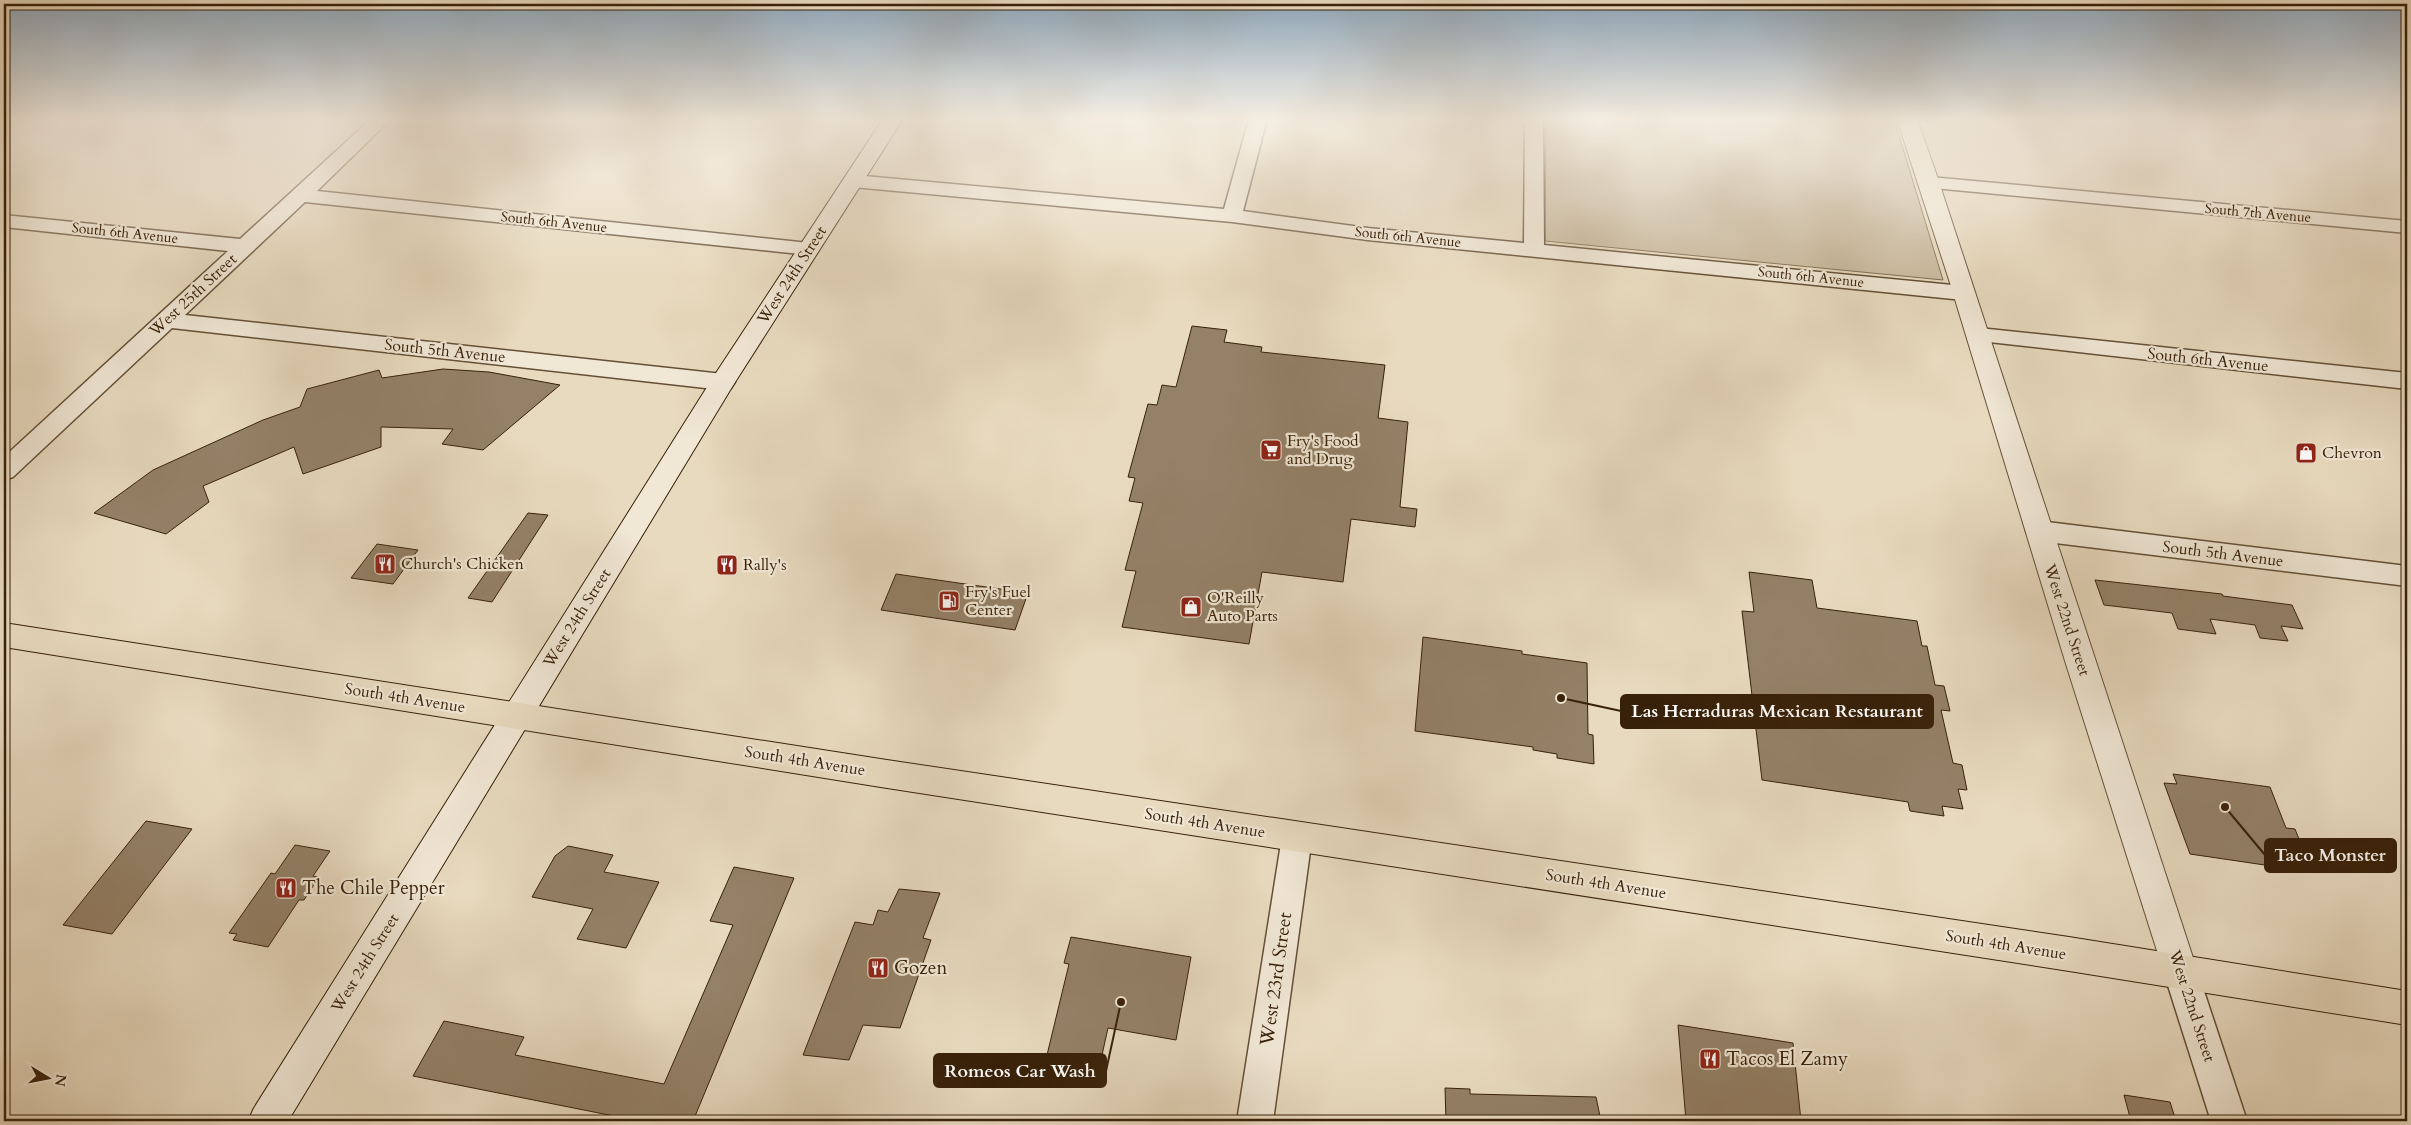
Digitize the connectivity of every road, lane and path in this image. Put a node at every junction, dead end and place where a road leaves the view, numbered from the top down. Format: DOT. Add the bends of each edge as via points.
graph roads {
  1 [pos="325,172"];
  2 [pos="859,172"];
  3 [pos="1244,172"];
  4 [pos="1534,172"];
  5 [pos="1926,172"];
  6 [pos="853,181"];
  7 [pos="1930,183"];
  8 [pos="299,195"];
  9 [pos="1232,216"];
  10 [pos="4,221"];
  11 [pos="2407,227"];
  12 [pos="245,246"];
  13 [pos="809,249"];
  14 [pos="1534,250"];
  15 [pos="1963,293"];
  16 [pos="168,320"];
  17 [pos="1979,335"];
  18 [pos="2407,381"];
  19 [pos="723,382"];
  20 [pos="4,471"];
  21 [pos="2039,531"];
  22 [pos="2407,576"];
  23 [pos="4,636"];
  24 [pos="517,716"];
  25 [pos="1297,837"];
  26 [pos="2181,973"];
  27 [pos="2407,1008"];
  28 [pos="267,1121"];
  29 [pos="1256,1121"];
  30 [pos="2229,1121"];
  1 -- 8 [label="street, West 25th Street"];
  2 -- 6 [label="main road, West 24th Street"];
  3 -- 9 [label="street"];
  4 -- 14 [label="street"];
  5 -- 7 [label="main road, West 22nd Street"];
  6 -- 9 [label="street, South 6th Avenue"];
  6 -- 13 [label="main road, West 24th Street"];
  7 -- 11 [label="street, South 7th Avenue"];
  7 -- 15 [label="main road, West 22nd Street"];
  8 -- 12 [label="street, West 25th Street"];
  8 -- 13 [label="street, South 6th Avenue"];
  9 -- 14 [label="street, South 6th Avenue" via="1368,234"];
  10 -- 12 [label="street, South 6th Avenue"];
  12 -- 16 [label="street, West 25th Street"];
  13 -- 19 [label="main road, West 24th Street"];
  14 -- 15 [label="street, South 6th Avenue"];
  15 -- 17 [label="main road, West 22nd Street"];
  16 -- 19 [label="street, South 5th Avenue"];
  16 -- 20 [label="street, West 25th Street"];
  17 -- 18 [label="street, South 6th Avenue"];
  17 -- 21 [label="main road, West 22nd Street"];
  19 -- 24 [label="main road, West 24th Street"];
  21 -- 22 [label="street, South 5th Avenue"];
  21 -- 26 [label="main road, West 22nd Street"];
  23 -- 24 [label="main road, South 4th Avenue"];
  24 -- 25 [label="main road, South 4th Avenue"];
  24 -- 28 [label="main road, West 24th Street"];
  25 -- 26 [label="main road, South 4th Avenue"];
  25 -- 29 [label="street, West 23rd Street"];
  26 -- 27 [label="main road, South 4th Avenue"];
  26 -- 30 [label="street, West 22nd Street"];
}
